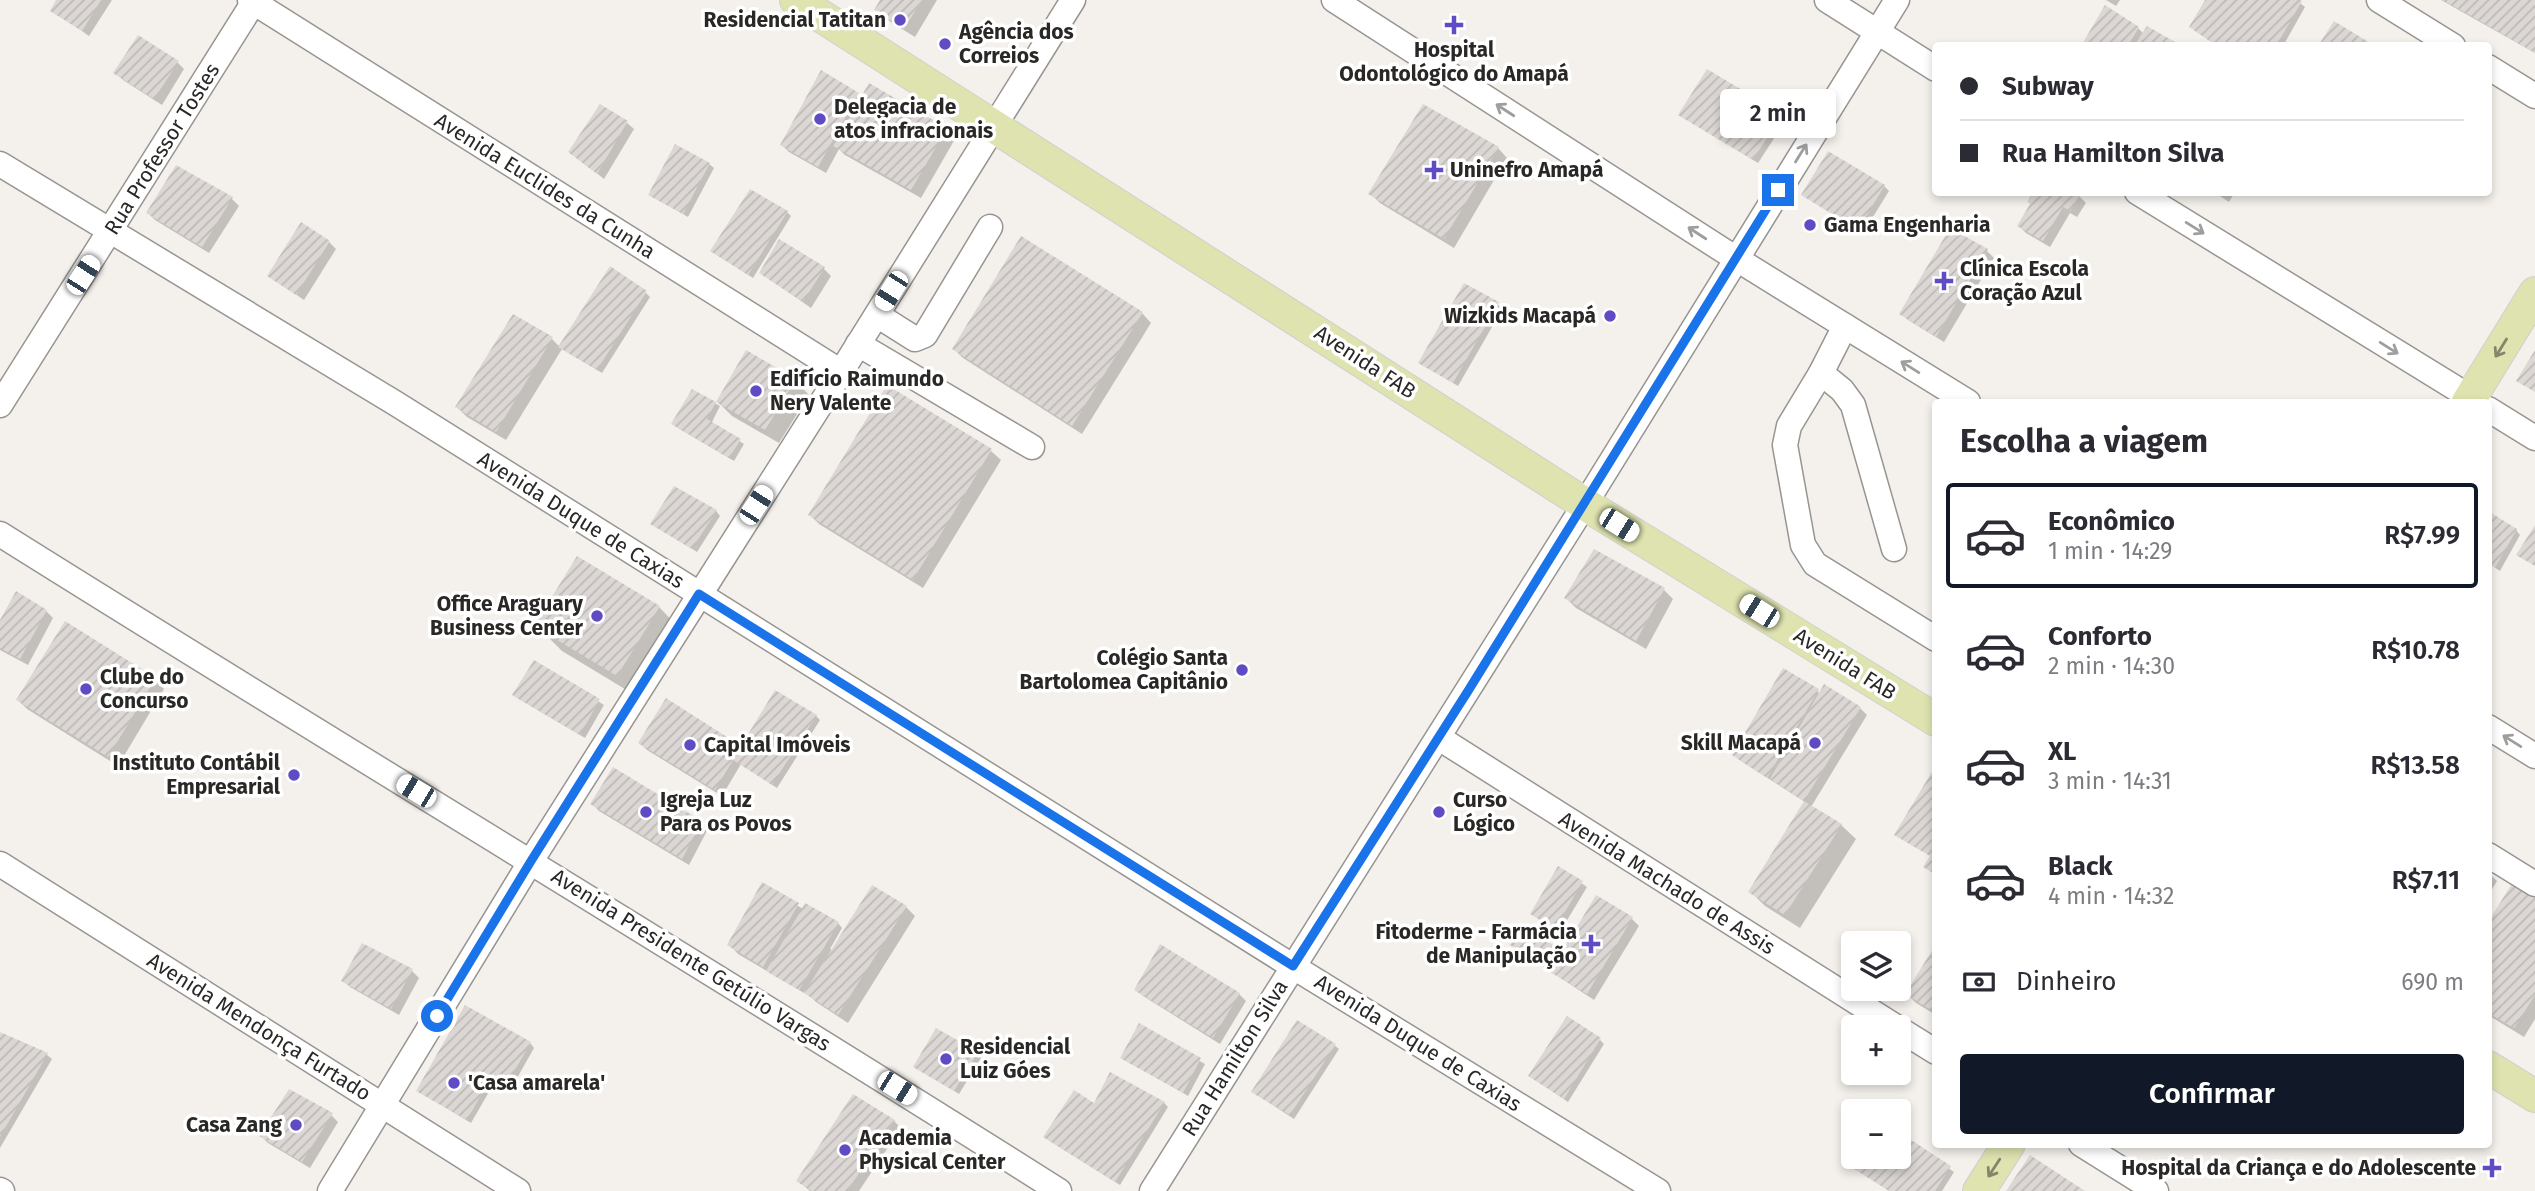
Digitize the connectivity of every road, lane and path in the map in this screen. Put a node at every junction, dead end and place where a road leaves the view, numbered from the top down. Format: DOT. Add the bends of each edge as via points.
graph roads {
  1 [pos="796,0"];
  2 [pos="1073,0"];
  3 [pos="1334,0"];
  4 [pos="1827,0"];
  5 [pos="1897,0"];
  6 [pos="2379,0"];
  7 [pos="253,1"];
  8 [pos="1877,33"];
  9 [pos="2447,42"];
  10 [pos="1932,67"];
  11 [pos="2492,69"];
  12 [pos="2535,96"];
  13 [pos="995,125"];
  14 [pos="0,164"];
  15 [pos="2143,196"];
  16 [pos="990,227"];
  17 [pos="110,231"];
  18 [pos="1735,258"];
  19 [pos="2535,293"];
  20 [pos="877,315"];
  21 [pos="1845,326"];
  22 [pos="858,344"];
  23 [pos="841,372"];
  24 [pos="1821,373"];
  25 [pos="1963,399"];
  26 [pos="2470,399"];
  27 [pos="2478,399"];
  28 [pos="0,405"];
  29 [pos="2492,412"];
  30 [pos="2535,438"];
  31 [pos="1032,447"];
  32 [pos="1585,503"];
  33 [pos="0,534"];
  34 [pos="1894,549"];
  35 [pos="699,594"];
  36 [pos="1932,637"];
  37 [pos="1932,718"];
  38 [pos="2492,729"];
  39 [pos="1438,738"];
  40 [pos="2535,756"];
  41 [pos="2492,857"];
  42 [pos="531,861"];
  43 [pos="0,864"];
  44 [pos="2535,884"];
  45 [pos="1293,966"];
  46 [pos="1876,1015"];
  47 [pos="1911,1037"];
  48 [pos="1932,1050"];
  49 [pos="2492,1069"];
  50 [pos="2535,1096"];
  51 [pos="383,1105"];
  52 [pos="2006,1148"];
  53 [pos="2087,1148"];
  54 [pos="330,1191"];
  55 [pos="518,1191"];
  56 [pos="1059,1191"];
  57 [pos="1152,1191"];
  58 [pos="1658,1191"];
  59 [pos="1979,1191"];
  60 [pos="2156,1191"];
  1 -- 13 [label="main road, Avenida FAB"];
  2 -- 13 [label="street"];
  18 -- 3 [label="street, one-way"];
  4 -- 8 [label="street"];
  5 -- 8 [label="street, Rua Hamilton Silva"];
  6 -- 9 [label="street"];
  7 -- 17 [label="street, Rua Professor Tostes"];
  7 -- 23 [label="street, Avenida Euclides da Cunha"];
  8 -- 10 [label="street"];
  18 -- 8 [label="street, Rua Hamilton Silva, one-way"];
  11 -- 12 [label="street"];
  13 -- 20 [label="street"];
  13 -- 32 [label="main road, Avenida FAB"];
  14 -- 17 [label="street, Avenida Duque de Caxias"];
  15 -- 26 [label="street, one-way"];
  16 -- 20 [label="street" via="925,335 915,339"];
  17 -- 28 [label="street, Rua Professor Tostes"];
  17 -- 35 [label="street, Avenida Duque de Caxias"];
  18 -- 21 [label="street"];
  18 -- 32 [label="street, Rua Hamilton Silva"];
  19 -- 27 [label="main road, one-way"];
  20 -- 22 [label="street"];
  21 -- 24 [label="street"];
  25 -- 21 [label="street, one-way"];
  22 -- 23 [label="street"];
  22 -- 31 [label="street"];
  23 -- 35 [label="street"];
  24 -- 34 [label="street" via="1853,405"];
  24 -- 36 [label="street" via="1789,426 1785,445 1803,545 1815,564"];
  29 -- 30 [label="street"];
  32 -- 37 [label="main road, Avenida FAB"];
  32 -- 39 [label="street, Rua Hamilton Silva"];
  33 -- 42 [label="street, Avenida Presidente Getúlio Vargas"];
  35 -- 42 [label="street"];
  35 -- 45 [label="street, Avenida Duque de Caxias"];
  40 -- 38 [label="street, one-way"];
  39 -- 45 [label="street, Rua Hamilton Silva"];
  39 -- 46 [label="street, Avenida Machado de Assis"];
  41 -- 44 [label="street"];
  42 -- 51 [label="street"];
  42 -- 56 [label="street, Avenida Presidente Getúlio Vargas"];
  43 -- 51 [label="street, Avenida Mendonça Furtado"];
  45 -- 57 [label="street, Rua Hamilton Silva"];
  45 -- 58 [label="street, Avenida Duque de Caxias"];
  47 -- 48 [label="street, Avenida Machado de Assis"];
  49 -- 50 [label="main road"];
  51 -- 54 [label="street"];
  51 -- 55 [label="street, Avenida Mendonça Furtado"];
  52 -- 59 [label="main road, one-way"];
  53 -- 60 [label="street"];
}
